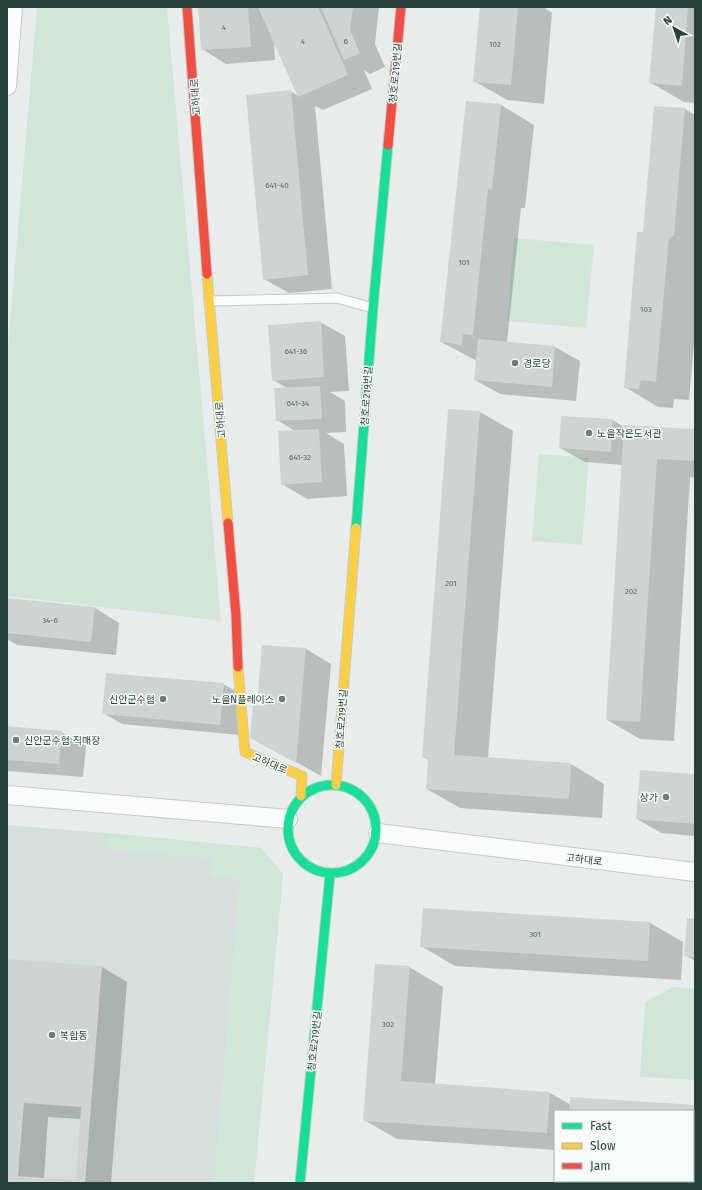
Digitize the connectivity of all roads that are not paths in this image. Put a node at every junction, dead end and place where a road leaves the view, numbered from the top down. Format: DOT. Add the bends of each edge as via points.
graph roads {
  1 [pos="13,7"];
  2 [pos="187,7"];
  3 [pos="402,7"];
  4 [pos="7,86"];
  5 [pos="210,301"];
  6 [pos="373,308"];
  7 [pos="336,785"];
  8 [pos="7,795"];
  9 [pos="301,796"];
  10 [pos="288,819"];
  11 [pos="378,833"];
  12 [pos="695,872"];
  13 [pos="330,874"];
  14 [pos="300,1183"];
  1 -- 4 [label="street"];
  2 -- 5 [label="street, 고하대로"];
  3 -- 6 [label="street, 청호로219번길"];
  5 -- 6 [label="lane" via="337,298"];
  5 -- 9 [label="street, 고하대로" via="236,607 245,752 302,776"];
  6 -- 7 [label="street, 청호로219번길"];
  7 -- 9 [label="street" via="321,786"];
  7 -- 11 [label="street" via="356,792 367,802"];
  8 -- 10 [label="street"];
  9 -- 10 [label="street" via="291,809"];
  10 -- 13 [label="street" via="286,827 292,852 302,864 316,872"];
  11 -- 12 [label="street, 고하대로"];
  11 -- 13 [label="street" via="359,864 345,872"];
  13 -- 14 [label="street, 청호로219번길"];
}
